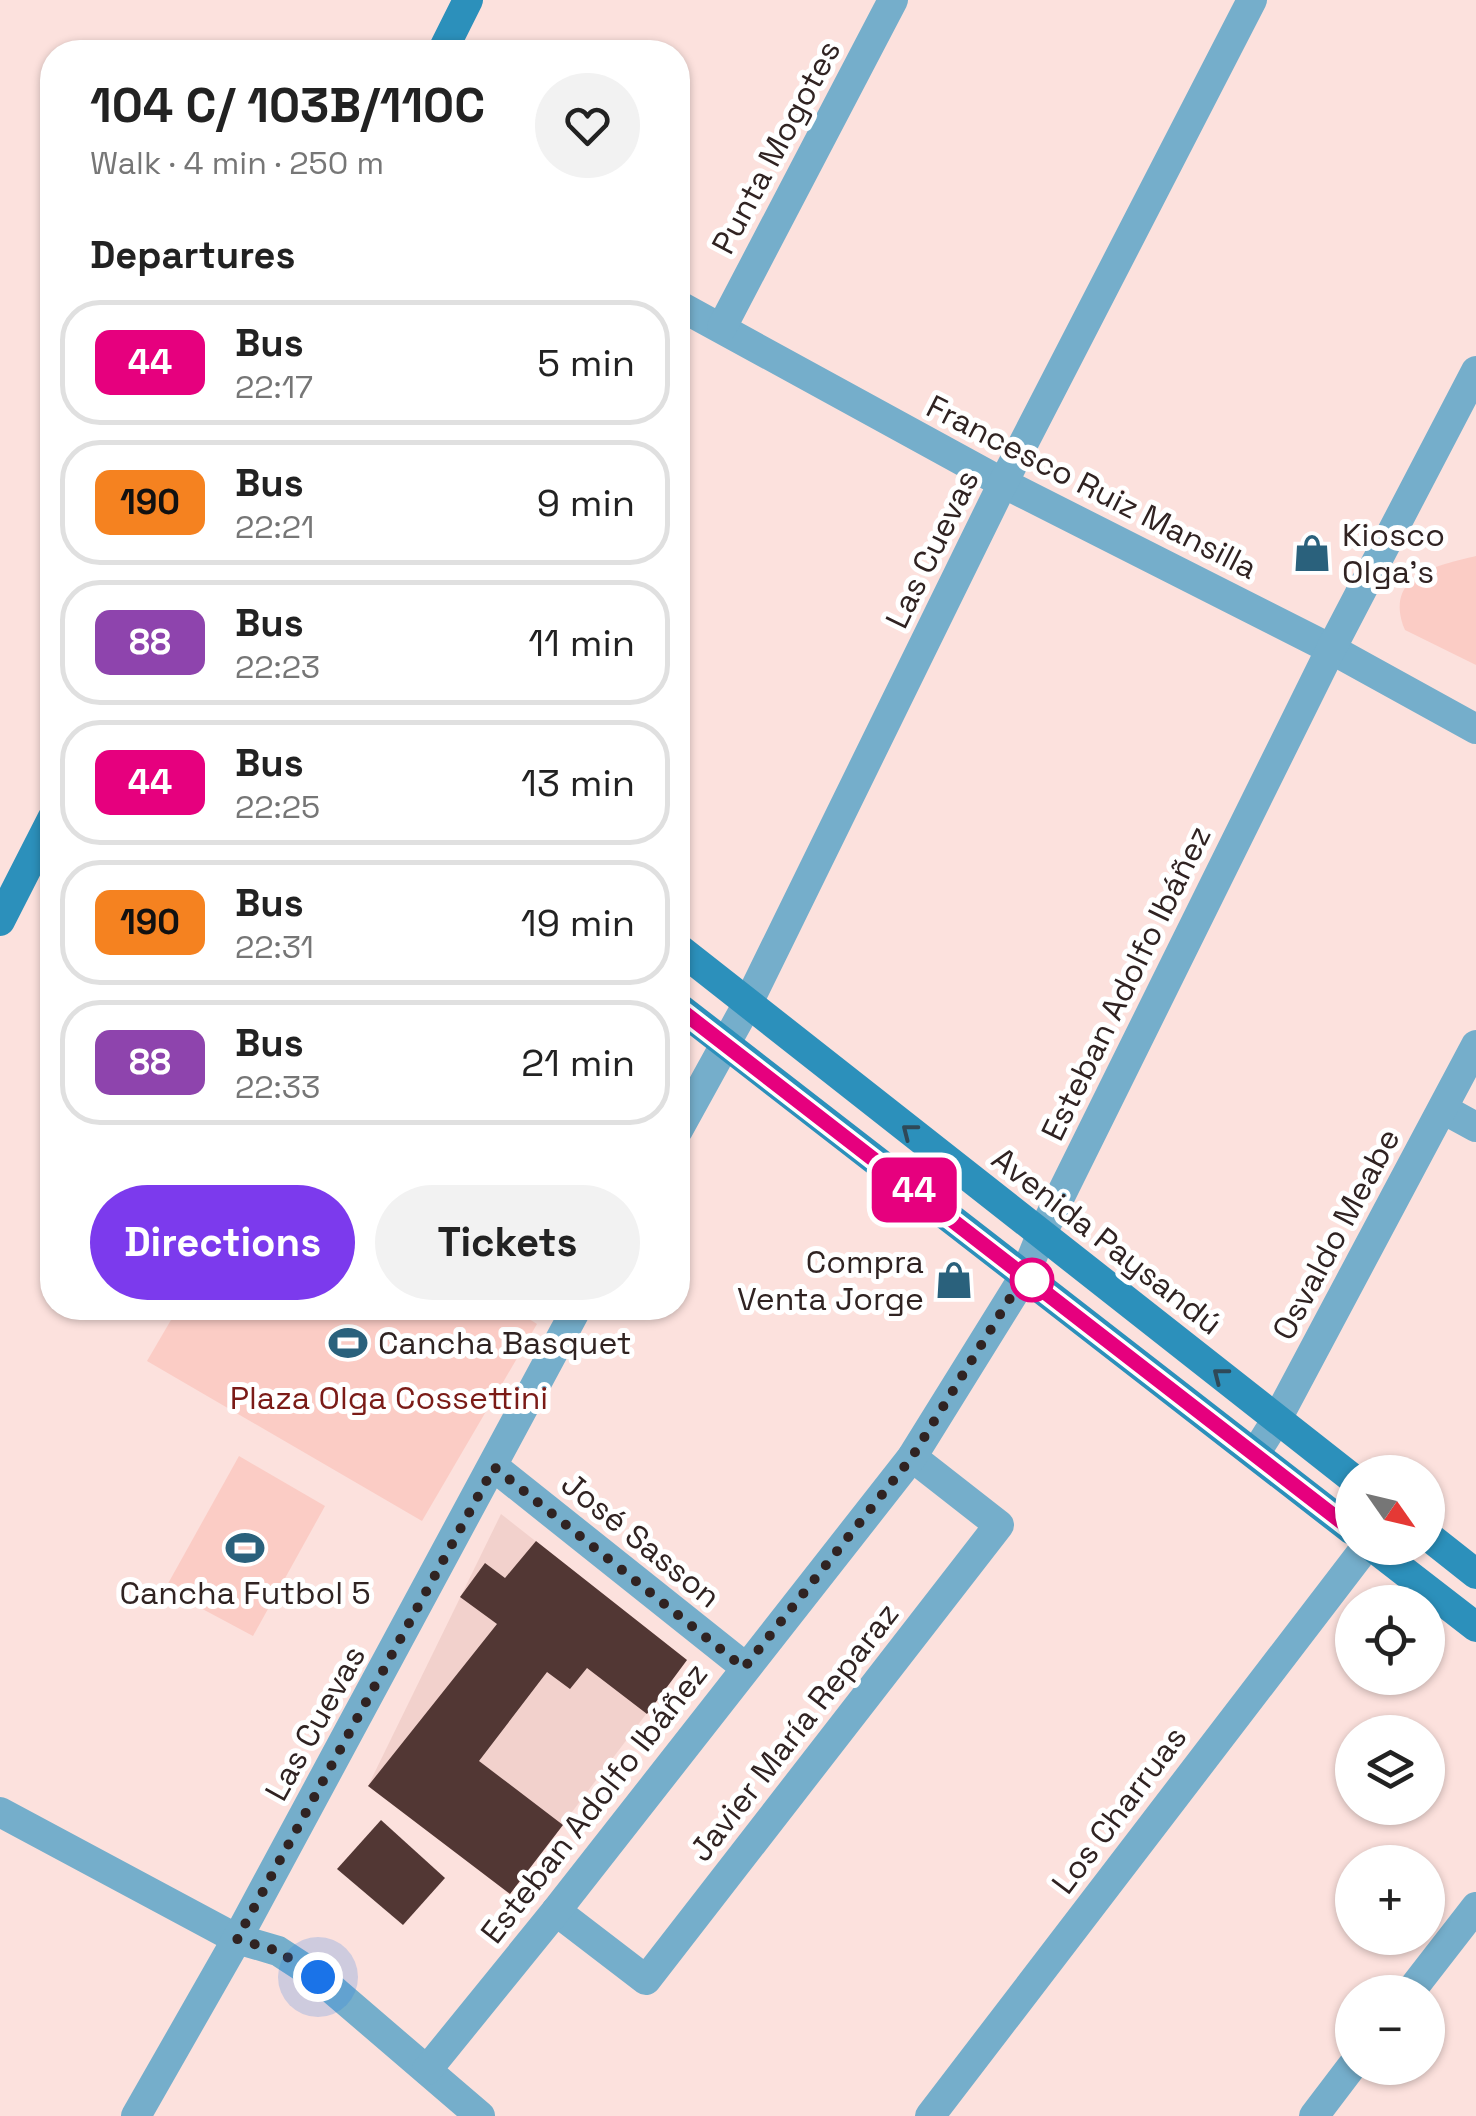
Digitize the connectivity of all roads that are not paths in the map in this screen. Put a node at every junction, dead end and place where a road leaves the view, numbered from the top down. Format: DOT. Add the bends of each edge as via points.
graph roads {
  1 [pos="468,0"];
  2 [pos="892,0"];
  3 [pos="1252,0"];
  4 [pos="448,40"];
  5 [pos="690,311"];
  6 [pos="722,327"];
  7 [pos="1476,371"];
  8 [pos="1003,484"];
  9 [pos="1330,649"];
  10 [pos="1476,729"];
  11 [pos="40,843"];
  12 [pos="0,921"];
  13 [pos="690,957"];
  14 [pos="748,1003"];
  15 [pos="690,1017"];
  16 [pos="726,1045"];
  17 [pos="1476,1045"];
  18 [pos="690,1109"];
  19 [pos="1442,1109"];
  20 [pos="1476,1127"];
  21 [pos="1041,1235"];
  22 [pos="1025,1274"];
  23 [pos="569,1320"];
  24 [pos="1278,1419"];
  25 [pos="1255,1454"];
  26 [pos="912,1457"];
  27 [pos="1335,1464"];
  28 [pos="494,1467"];
  29 [pos="1335,1517"];
  30 [pos="1445,1549"];
  31 [pos="1351,1565"];
  32 [pos="1396,1565"];
  33 [pos="1476,1574"];
  34 [pos="1476,1627"];
  35 [pos="744,1668"];
  36 [pos="0,1812"];
  37 [pos="1476,1907"];
  38 [pos="556,1911"];
  39 [pos="237,1939"];
  40 [pos="1423,1975"];
  41 [pos="427,2070"];
  42 [pos="1338,2085"];
  43 [pos="136,2116"];
  44 [pos="480,2116"];
  45 [pos="930,2116"];
  46 [pos="1314,2116"];
  1 -- 4 [label="main road"];
  2 -- 6 [label="street, Punta Mogotes"];
  3 -- 8 [label="street, Las Cuevas"];
  5 -- 6 [label="street, Francesco Ruiz Mansilla"];
  6 -- 8 [label="street, Francesco Ruiz Mansilla"];
  7 -- 9 [label="street, Esteban Adolfo Ibáñez"];
  8 -- 9 [label="street, Francesco Ruiz Mansilla"];
  8 -- 14 [label="street, Las Cuevas"];
  9 -- 10 [label="street, Francesco Ruiz Mansilla"];
  9 -- 21 [label="street, Esteban Adolfo Ibáñez"];
  11 -- 12 [label="main road"];
  13 -- 14 [label="main road, Avenida Paysandú"];
  14 -- 16 [label="street, Las Cuevas"];
  21 -- 14 [label="main road, Avenida Paysandú, one-way"];
  15 -- 16 [label="main road"];
  16 -- 18 [label="street, Las Cuevas"];
  16 -- 22 [label="main road"];
  17 -- 19 [label="street, Osvaldo Meabe"];
  19 -- 20 [label="street"];
  19 -- 24 [label="street, Osvaldo Meabe"];
  21 -- 22 [label="street, Esteban Adolfo Ibáñez"];
  24 -- 21 [label="main road, Avenida Paysandú, one-way"];
  22 -- 25 [label="main road"];
  22 -- 26 [label="street, Esteban Adolfo Ibáñez"];
  23 -- 28 [label="street, Las Cuevas"];
  24 -- 25 [label="street, Osvaldo Meabe"];
  24 -- 27 [label="main road, Avenida Paysandú"];
  25 -- 29 [label="main road"];
  26 -- 35 [label="street, Esteban Adolfo Ibáñez"];
  26 -- 38 [label="street, Javier María Reparaz" via="1000,1525 646,1980"];
  28 -- 35 [label="street, José Sasson"];
  28 -- 39 [label="street, Las Cuevas"];
  30 -- 33 [label="main road"];
  31 -- 45 [label="street, Los Charruas"];
  32 -- 34 [label="main road"];
  35 -- 38 [label="street, Esteban Adolfo Ibáñez"];
  36 -- 39 [label="street"];
  37 -- 40 [label="street"];
  38 -- 41 [label="street, Esteban Adolfo Ibáñez"];
  39 -- 41 [label="street" via="278,1951 318,1977"];
  39 -- 43 [label="street, Las Cuevas"];
  41 -- 44 [label="street"];
  42 -- 46 [label="street"];
}
